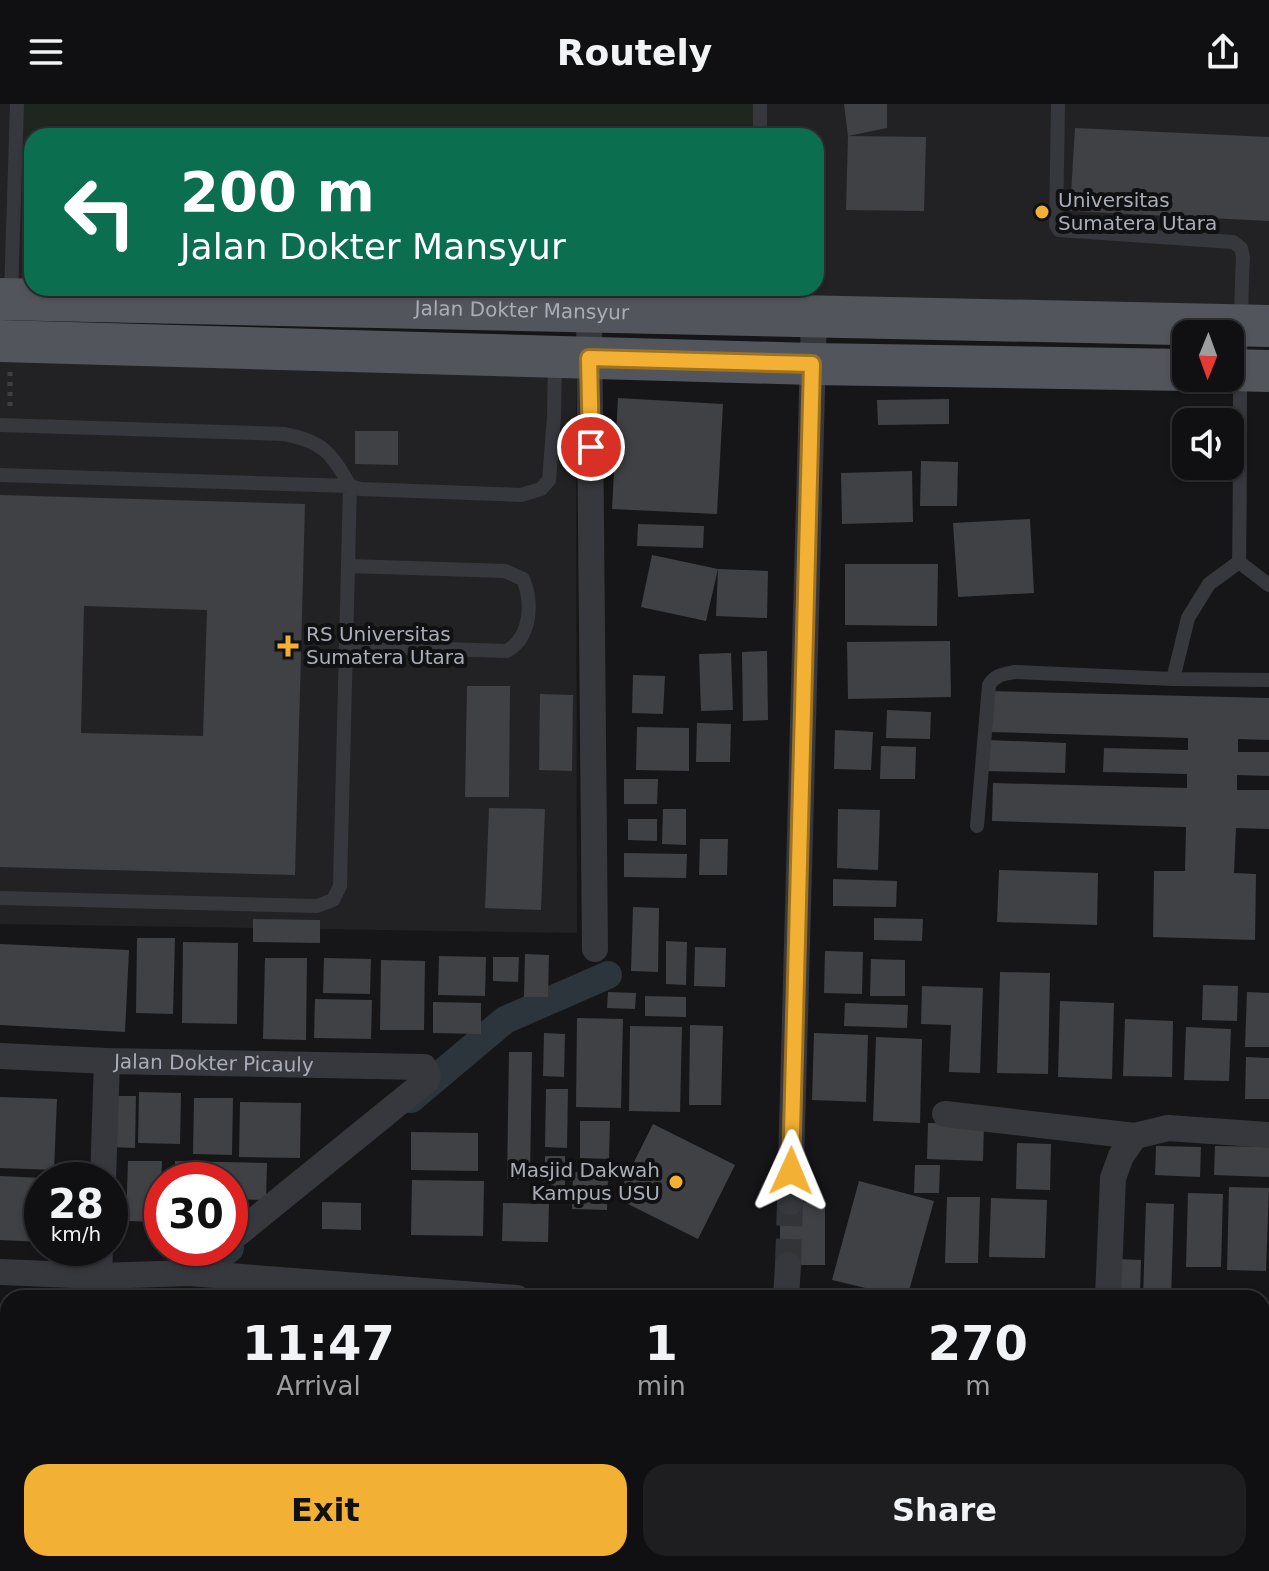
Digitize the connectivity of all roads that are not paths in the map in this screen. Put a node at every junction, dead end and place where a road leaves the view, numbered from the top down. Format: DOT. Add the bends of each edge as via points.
graph roads {
  1 [pos="17,104"];
  2 [pos="760,104"];
  3 [pos="1058,104"];
  4 [pos="760,128"];
  5 [pos="5,299"];
  6 [pos="758,309"];
  7 [pos="589,312"];
  8 [pos="814,317"];
  9 [pos="1254,325"];
  10 [pos="5,341"];
  11 [pos="572,358"];
  12 [pos="757,362"];
  13 [pos="812,364"];
  14 [pos="1172,370"];
  15 [pos="1247,371"];
  16 [pos="0,425"];
  17 [pos="0,475"];
  18 [pos="350,486"];
  19 [pos="1239,562"];
  20 [pos="348,566"];
  21 [pos="1269,585"];
  22 [pos="346,646"];
  23 [pos="1173,679"];
  24 [pos="1269,680"];
  25 [pos="977,826"];
  26 [pos="0,898"];
  27 [pos="595,949"];
  28 [pos="0,1056"];
  29 [pos="107,1061"];
  30 [pos="945,1114"];
  31 [pos="1269,1135"];
  32 [pos="1135,1136"];
  33 [pos="104,1162"];
  34 [pos="790,1202"];
  35 [pos="248,1225"];
  36 [pos="788,1265"];
  37 [pos="99,1266"];
  38 [pos="198,1266"];
  39 [pos="0,1272"];
  40 [pos="189,1273"];
  41 [pos="99,1276"];
  42 [pos="412,1290"];
  43 [pos="786,1290"];
  44 [pos="1108,1290"];
  1 -- 5 [label="lane"];
  2 -- 4 [label="lane"];
  3 -- 9 [label="lane" via="1059,230 1233,242 1241,248"];
  5 -- 7 [label="main road, Jalan Dokter Mansyur"];
  5 -- 10 [label="street"];
  6 -- 7 [label="main road, Jalan Dokter Mansyur"];
  6 -- 8 [label="main road, Jalan Dokter Mansyur"];
  6 -- 12 [label="street"];
  7 -- 11 [label="street"];
  8 -- 9 [label="main road, Jalan Dokter Mansyur"];
  8 -- 13 [label="street"];
  9 -- 15 [label="lane"];
  10 -- 11 [label="main road"];
  11 -- 12 [label="main road"];
  11 -- 18 [label="lane" via="549,480 541,489 521,495"];
  11 -- 27 [label="street"];
  12 -- 13 [label="main road"];
  13 -- 14 [label="main road"];
  13 -- 34 [label="street"];
  15 -- 19 [label="lane"];
  16 -- 18 [label="lane" via="284,434 327,451"];
  17 -- 18 [label="lane"];
  18 -- 20 [label="lane"];
  19 -- 21 [label="lane"];
  19 -- 23 [label="lane" via="1209,584 1188,618"];
  20 -- 22 [label="lane"];
  20 -- 22 [label="lane" via="505,571 523,579 529,593 525,634 507,651"];
  22 -- 26 [label="lane" via="340,886 333,900 317,906"];
  23 -- 24 [label="lane"];
  23 -- 25 [label="lane" via="1014,672 992,679"];
  28 -- 29 [label="street, Jalan Dokter Picauly"];
  29 -- 33 [label="street"];
  29 -- 35 [label="street, Jalan Dokter Picauly" via="419,1065 428,1071 426,1081"];
  30 -- 32 [label="street"];
  31 -- 32 [label="street" via="1168,1128"];
  32 -- 44 [label="street" via="1113,1178"];
  36 -- 43 [label="street"];
  37 -- 41 [label="street"];
  38 -- 40 [label="street"];
  39 -- 41 [label="street"];
  40 -- 41 [label="street"];
  40 -- 42 [label="street"];
}
